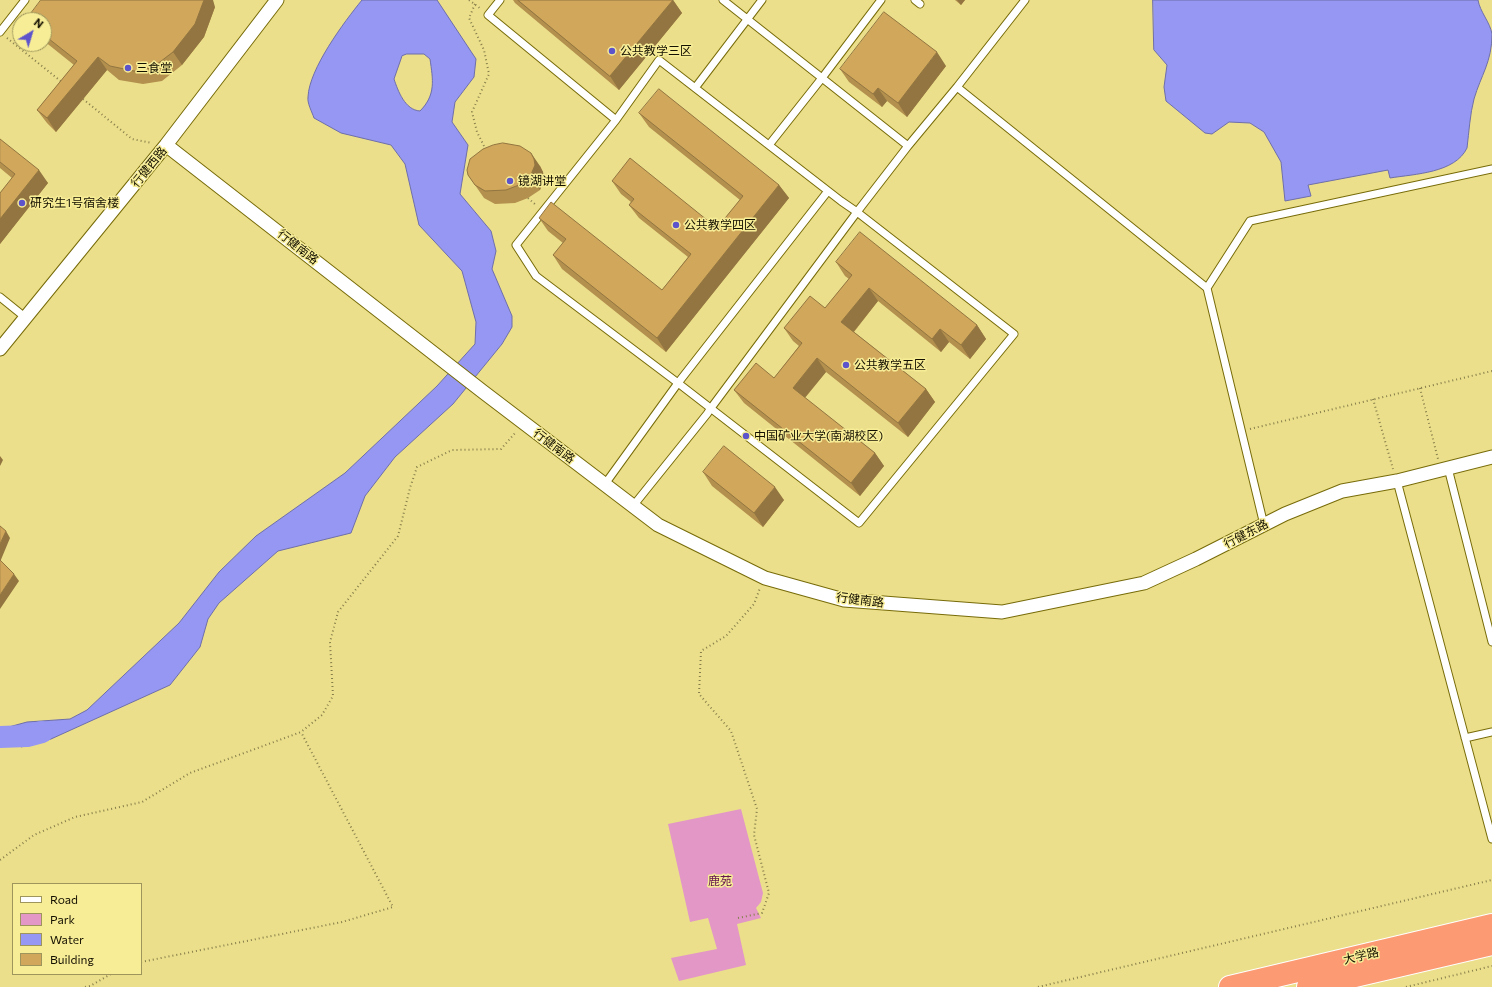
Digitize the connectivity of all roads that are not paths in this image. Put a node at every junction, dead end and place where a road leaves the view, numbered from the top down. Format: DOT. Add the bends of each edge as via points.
graph roads {
  1 [pos="25,0"];
  2 [pos="277,0"];
  3 [pos="500,0"];
  4 [pos="723,0"];
  5 [pos="762,0"];
  6 [pos="881,0"];
  7 [pos="1025,0"];
  8 [pos="748,19"];
  9 [pos="0,32"];
  10 [pos="822,78"];
  11 [pos="957,87"];
  12 [pos="695,88"];
  13 [pos="616,120"];
  14 [pos="769,145"];
  15 [pos="166,146"];
  16 [pos="908,146"];
  17 [pos="1492,170"];
  18 [pos="828,191"];
  19 [pos="857,212"];
  20 [pos="1207,288"];
  21 [pos="0,297"];
  22 [pos="26,318"];
  23 [pos="1,349"];
  24 [pos="678,383"];
  25 [pos="711,408"];
  26 [pos="1492,457"];
  27 [pos="1444,469"];
  28 [pos="1397,481"];
  29 [pos="605,484"];
  30 [pos="633,506"];
  31 [pos="1264,525"];
  32 [pos="1002,612"];
  33 [pos="1492,642"];
  34 [pos="1492,732"];
  35 [pos="1465,738"];
  36 [pos="1492,839"];
  37 [pos="1492,925"];
  38 [pos="1492,944"];
  39 [pos="1230,987"];
  40 [pos="1308,987"];
  1 -- 9 [label="lane"];
  2 -- 15 [label="street, 行健西路"];
  3 -- 13 [label="lane" via="488,15"];
  4 -- 8 [label="lane"];
  5 -- 8 [label="lane"];
  6 -- 10 [label="lane"];
  7 -- 11 [label="lane"];
  8 -- 10 [label="lane"];
  8 -- 12 [label="lane"];
  10 -- 14 [label="lane"];
  10 -- 16 [label="lane"];
  11 -- 16 [label="lane"];
  11 -- 20 [label="lane"];
  12 -- 13 [label="lane" via="659,60"];
  12 -- 14 [label="lane"];
  13 -- 24 [label="lane" via="516,245 536,276"];
  14 -- 18 [label="lane"];
  15 -- 22 [label="street, 行健西路"];
  15 -- 29 [label="street, 行健南路"];
  16 -- 19 [label="lane"];
  17 -- 20 [label="lane" via="1250,221"];
  18 -- 19 [label="lane"];
  18 -- 24 [label="lane"];
  19 -- 25 [label="lane"];
  19 -- 25 [label="lane" via="1014,334 859,523"];
  20 -- 31 [label="lane"];
  21 -- 22 [label="lane"];
  22 -- 23 [label="street, 行健西路"];
  24 -- 25 [label="lane"];
  24 -- 29 [label="lane"];
  25 -- 30 [label="lane"];
  26 -- 27 [label="street, 行健东路"];
  27 -- 28 [label="street, 行健东路"];
  27 -- 33 [label="lane"];
  28 -- 31 [label="street, 行健东路" via="1342,491"];
  28 -- 35 [label="lane"];
  29 -- 30 [label="street, 行健南路"];
  30 -- 32 [label="street, 行健南路" via="658,525 765,578 844,600"];
  31 -- 32 [label="street, 行健东路" via="1144,583"];
  34 -- 35 [label="lane"];
  35 -- 36 [label="lane"];
  37 -- 39 [label="highway, 大学路"];
  38 -- 40 [label="highway, 大学路"];
}
